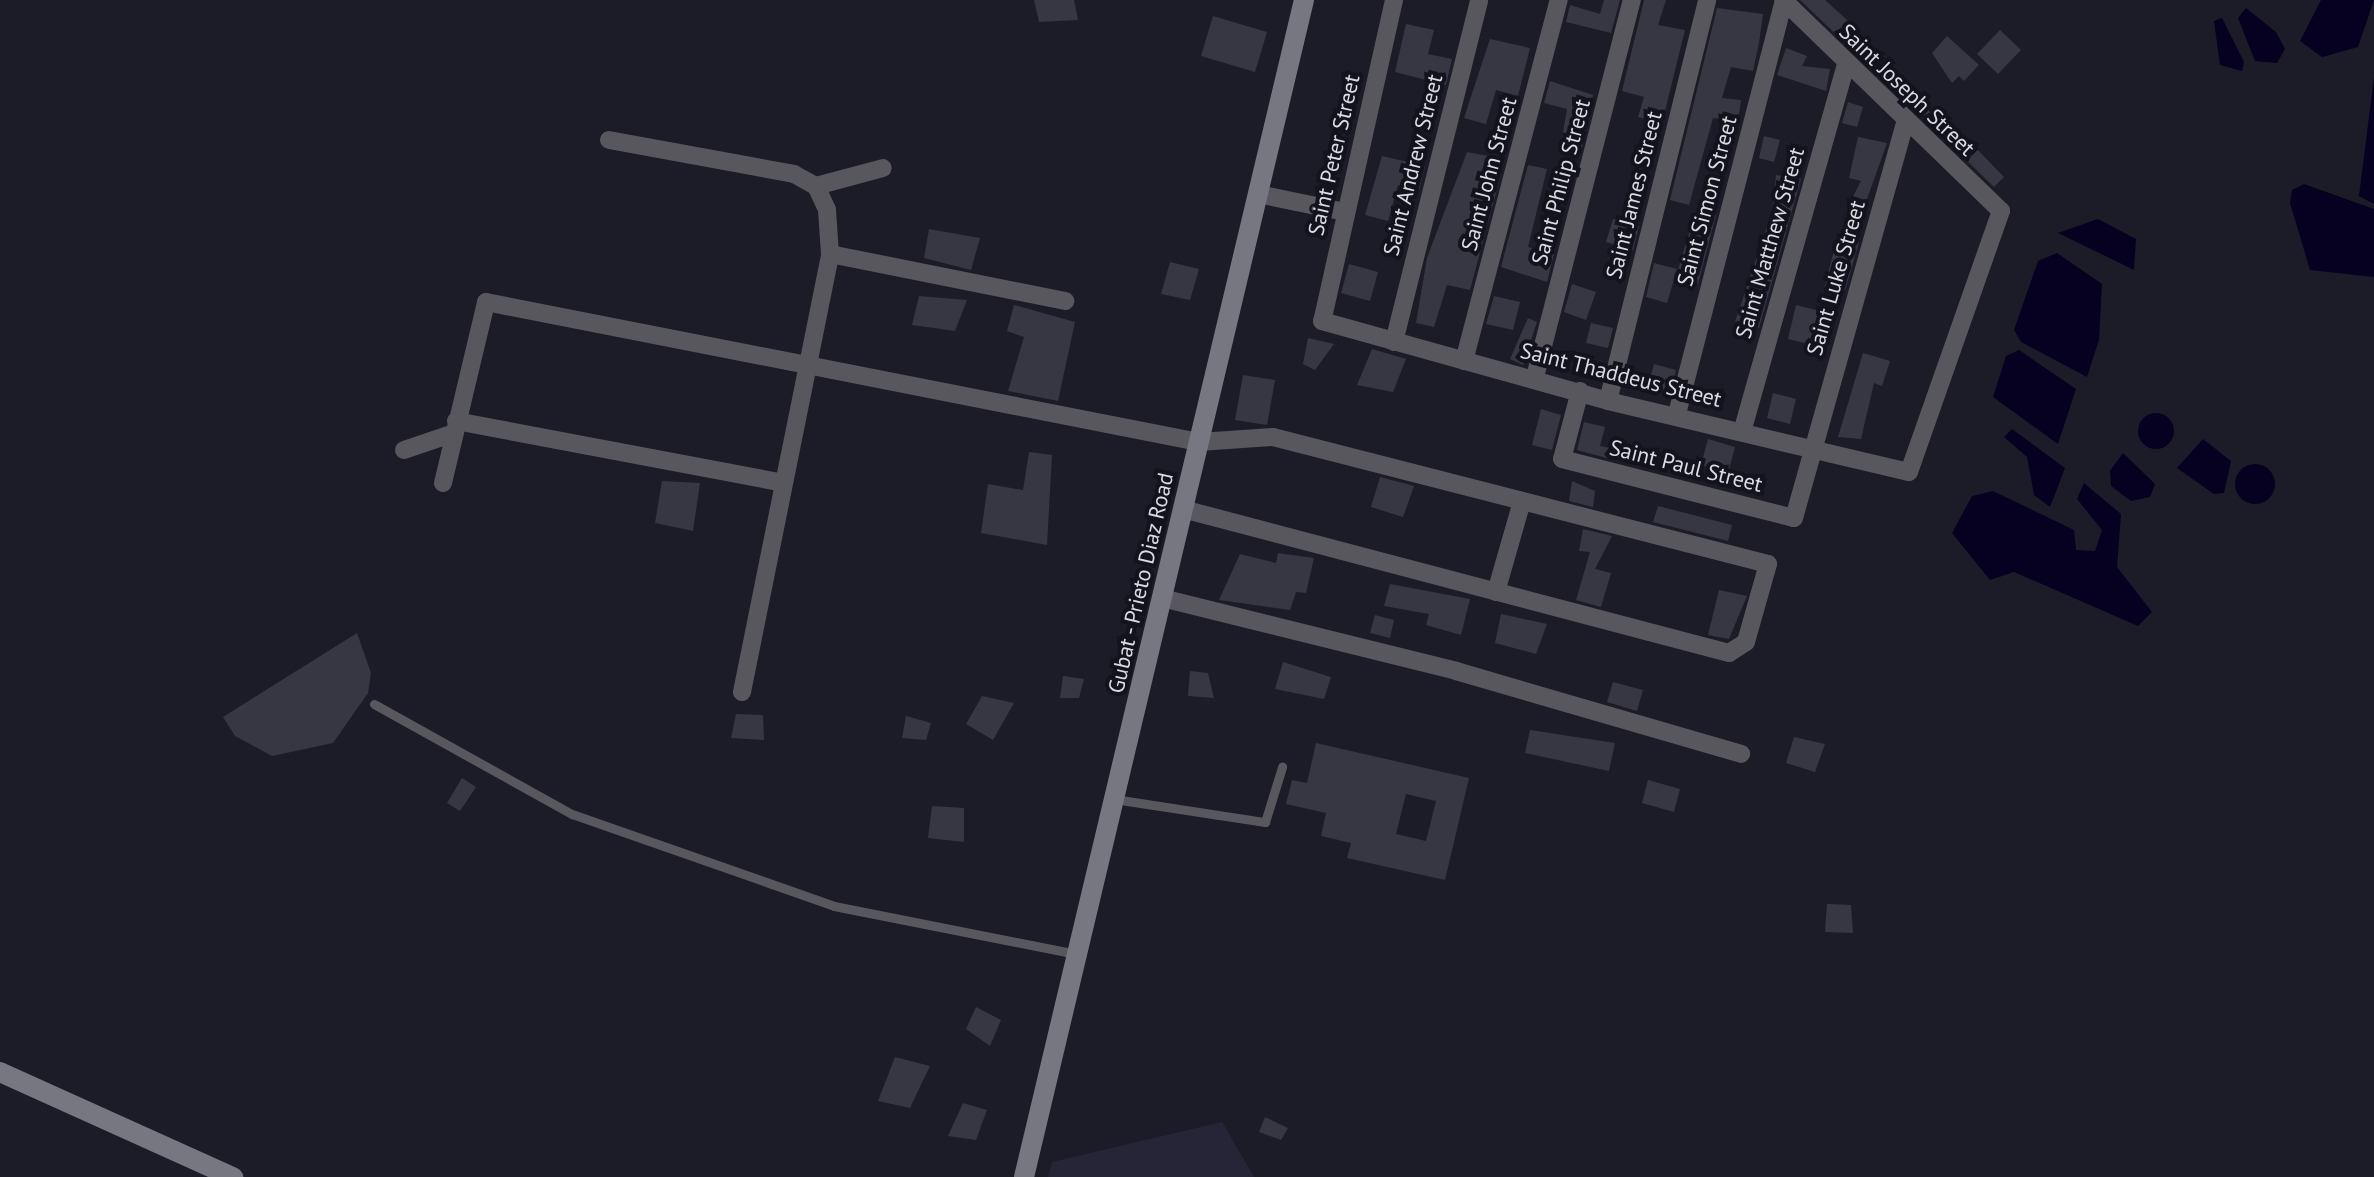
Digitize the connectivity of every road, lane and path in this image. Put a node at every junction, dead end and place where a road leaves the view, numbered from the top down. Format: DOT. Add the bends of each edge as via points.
graph roads {
  1 [pos="1304,0"];
  2 [pos="1394,0"];
  3 [pos="1479,0"];
  4 [pos="1559,0"];
  5 [pos="1632,0"];
  6 [pos="1707,0"];
  7 [pos="1784,0"];
  8 [pos="1845,67"];
  9 [pos="1905,122"];
  10 [pos="609,140"];
  11 [pos="883,168"];
  12 [pos="816,186"];
  13 [pos="1258,194"];
  14 [pos="1345,212"];
  15 [pos="830,254"];
  16 [pos="1065,301"];
  17 [pos="1322,321"];
  18 [pos="1394,342"];
  19 [pos="1464,361"];
  20 [pos="808,367"];
  21 [pos="1535,377"];
  22 [pos="1580,391"];
  23 [pos="1608,401"];
  24 [pos="1677,414"];
  25 [pos="455,427"];
  26 [pos="1742,432"];
  27 [pos="1199,442"];
  28 [pos="1812,447"];
  29 [pos="404,450"];
  30 [pos="1909,472"];
  31 [pos="443,483"];
  32 [pos="783,483"];
  33 [pos="1521,505"];
  34 [pos="1183,509"];
  35 [pos="1496,592"];
  36 [pos="1162,598"];
  37 [pos="742,692"];
  38 [pos="374,704"];
  39 [pos="1741,754"];
  40 [pos="1282,767"];
  41 [pos="1114,799"];
  42 [pos="1076,954"];
  43 [pos="0,1072"];
  44 [pos="233,1177"];
  45 [pos="1024,1177"];
  1 -- 13 [label="main road, Gubat - Prieto Diaz Road"];
  2 -- 14 [label="street, Saint Peter Street"];
  3 -- 18 [label="street, Saint Andrew Street"];
  4 -- 19 [label="street, Saint John Street"];
  5 -- 21 [label="street, Saint Philip Street"];
  6 -- 23 [label="street, Saint James Street"];
  7 -- 8 [label="street, Saint Joseph Street"];
  7 -- 24 [label="street, Saint Simon Street"];
  8 -- 9 [label="street, Saint Joseph Street"];
  8 -- 26 [label="street, Saint Matthew Street"];
  9 -- 28 [label="street, Saint Luke Street"];
  9 -- 30 [label="street, Saint Joseph Street" via="2001,211"];
  10 -- 12 [label="street" via="794,174"];
  11 -- 12 [label="street"];
  12 -- 15 [label="street" via="827,210"];
  13 -- 14 [label="street"];
  13 -- 27 [label="main road, Gubat - Prieto Diaz Road"];
  14 -- 17 [label="street, Saint Peter Street"];
  15 -- 16 [label="street"];
  15 -- 20 [label="street"];
  17 -- 18 [label="street, Saint Thaddeus Street"];
  18 -- 19 [label="street, Saint Thaddeus Street"];
  19 -- 21 [label="street, Saint Thaddeus Street"];
  20 -- 25 [label="street" via="486,302"];
  20 -- 27 [label="street"];
  20 -- 32 [label="street"];
  21 -- 22 [label="street, Saint Thaddeus Street"];
  22 -- 23 [label="street, Saint Thaddeus Street"];
  22 -- 28 [label="street, Saint Paul Street" via="1562,459 1794,518"];
  23 -- 24 [label="street, Saint Thaddeus Street"];
  24 -- 26 [label="street, Saint Thaddeus Street"];
  25 -- 29 [label="street"];
  25 -- 31 [label="street"];
  25 -- 32 [label="street"];
  26 -- 28 [label="street, Saint Thaddeus Street"];
  27 -- 33 [label="street" via="1273,437"];
  27 -- 34 [label="main road, Gubat - Prieto Diaz Road"];
  28 -- 30 [label="street, Saint Thaddeus Street"];
  32 -- 37 [label="street"];
  33 -- 35 [label="street"];
  33 -- 35 [label="street" via="1768,564 1746,642 1729,653"];
  34 -- 35 [label="street"];
  34 -- 36 [label="main road, Gubat - Prieto Diaz Road"];
  36 -- 39 [label="street" via="1456,671"];
  36 -- 41 [label="main road, Gubat - Prieto Diaz Road"];
  38 -- 42 [label="lane" via="572,814 834,906"];
  40 -- 41 [label="lane" via="1265,822"];
  41 -- 42 [label="main road, Gubat - Prieto Diaz Road"];
  42 -- 45 [label="main road, Gubat - Prieto Diaz Road"];
  43 -- 44 [label="main road"];
}
